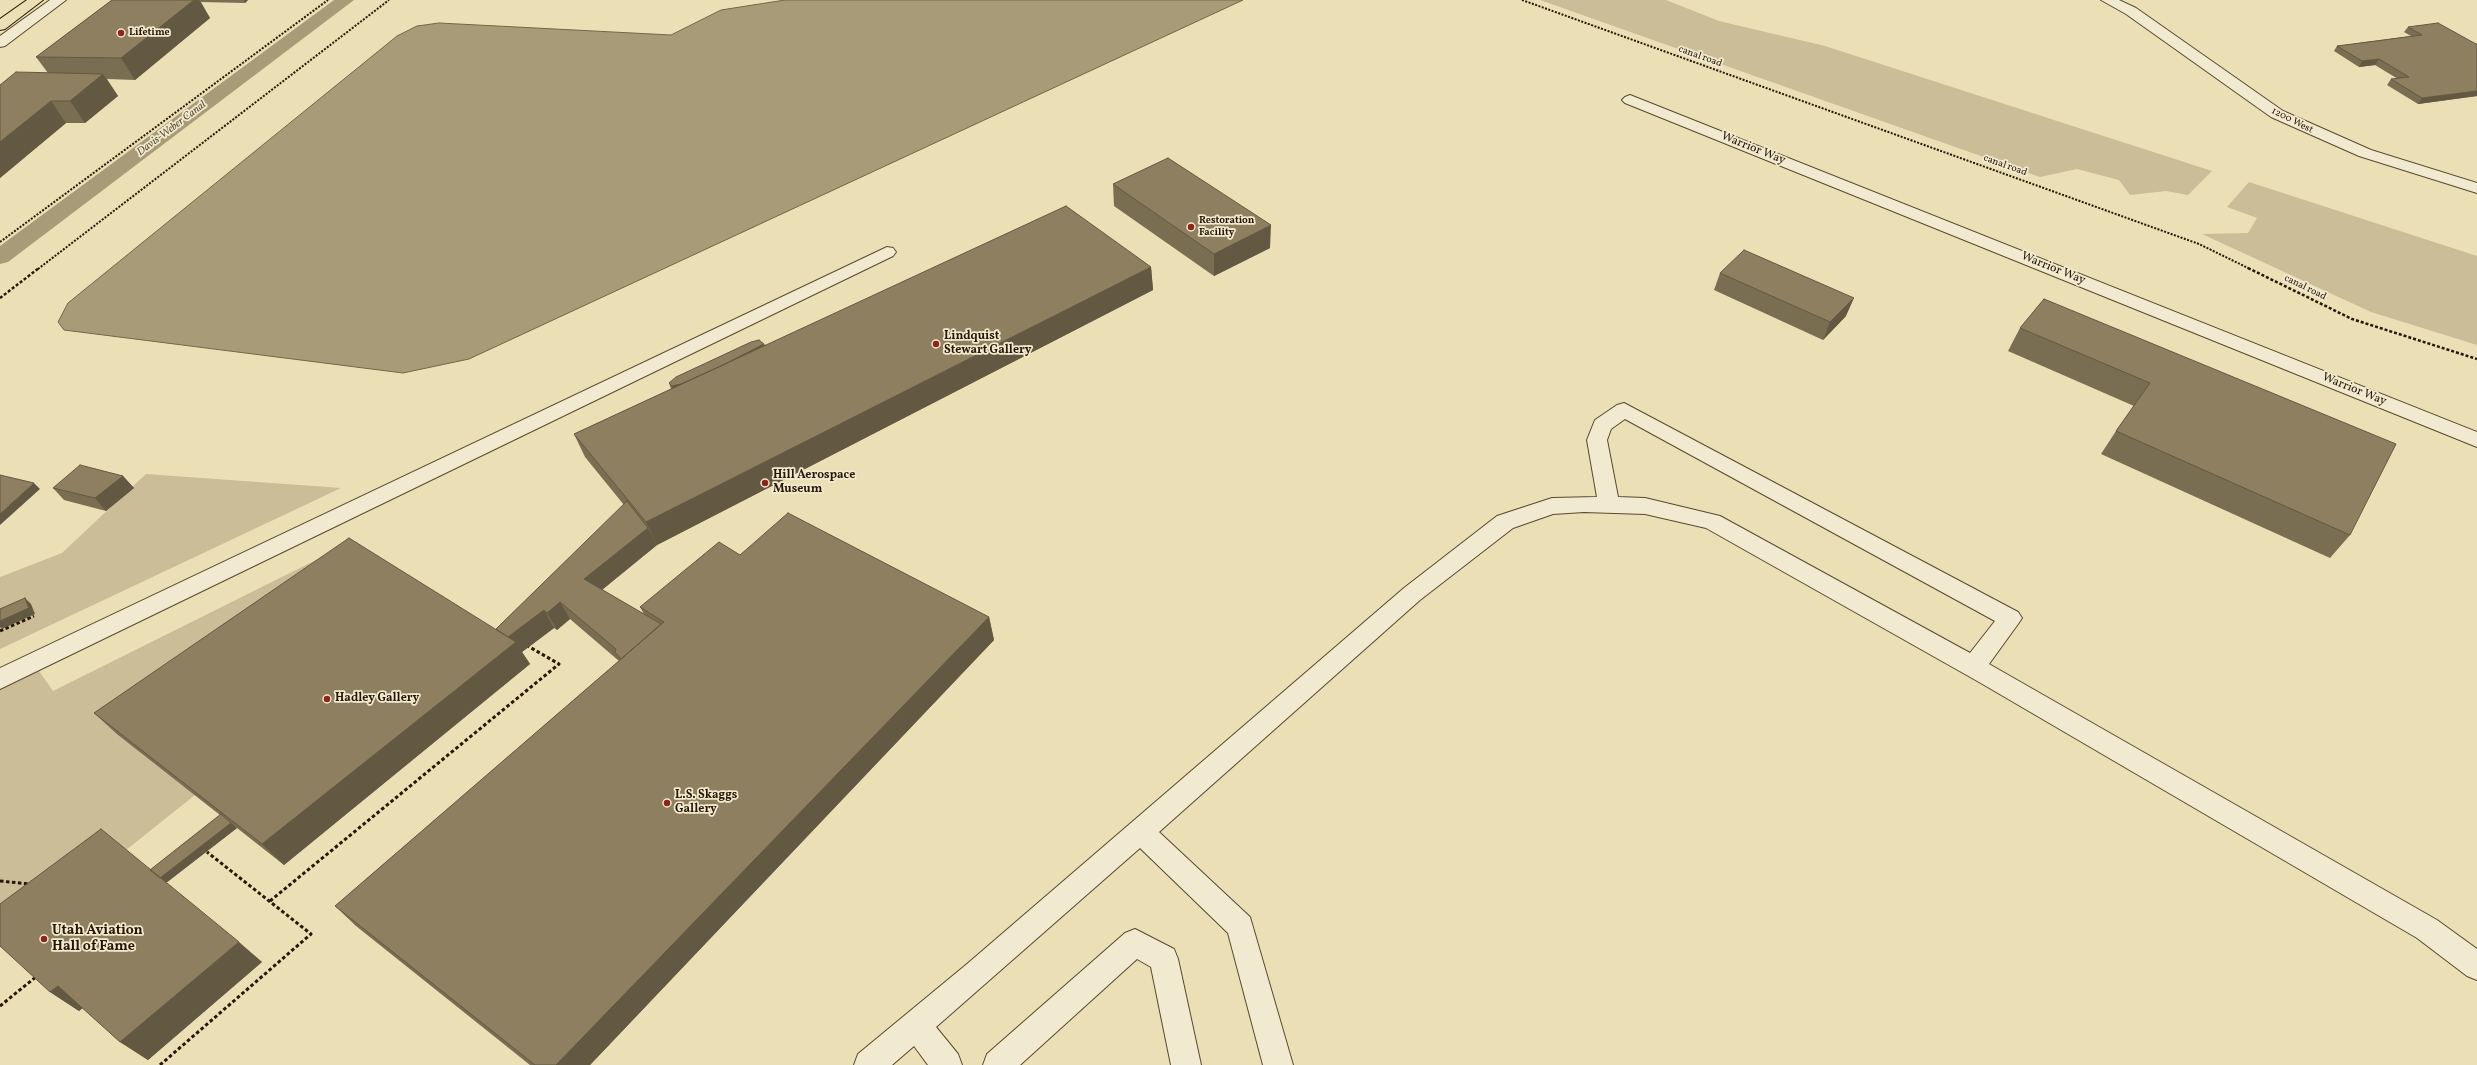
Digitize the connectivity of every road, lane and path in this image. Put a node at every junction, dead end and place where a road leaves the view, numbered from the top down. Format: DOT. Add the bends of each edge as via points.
graph roads {
  1 [pos="12,0"];
  2 [pos="36,0"];
  3 [pos="59,0"];
  4 [pos="328,0"];
  5 [pos="389,0"];
  6 [pos="1522,0"];
  7 [pos="2108,0"];
  8 [pos="0,9"];
  9 [pos="0,26"];
  10 [pos="0,44"];
  11 [pos="1630,100"];
  12 [pos="2477,188"];
  13 [pos="0,242"];
  14 [pos="887,252"];
  15 [pos="0,298"];
  16 [pos="2477,359"];
  17 [pos="2477,440"];
  18 [pos="1609,504"];
  19 [pos="34,616"];
  20 [pos="0,631"];
  21 [pos="519,642"];
  22 [pos="1973,667"];
  23 [pos="0,679"];
  24 [pos="1140,832"];
  25 [pos="207,852"];
  26 [pos="0,881"];
  27 [pos="35,885"];
  28 [pos="270,901"];
  29 [pos="2477,966"];
  30 [pos="39,974"];
  31 [pos="0,1006"];
  32 [pos="916,1025"];
  33 [pos="160,1065"];
  34 [pos="869,1065"];
  35 [pos="947,1065"];
  36 [pos="998,1065"];
  37 [pos="1186,1065"];
  38 [pos="1278,1065"];
  1 -- 8 [label="highway"];
  2 -- 9 [label="highway"];
  3 -- 10 [label="street"];
  4 -- 13 [label="path"];
  5 -- 15 [label="path"];
  6 -- 16 [label="path, canal road" via="2199,244 2352,319"];
  7 -- 12 [label="street, 1200 West" via="2131,11 2277,114 2365,153"];
  11 -- 17 [label="street, Warrior Way"];
  14 -- 23 [label="street"];
  18 -- 22 [label="street" via="1645,506 1712,522"];
  18 -- 22 [label="street" via="1597,440 1602,425 1624,410 2010,618"];
  18 -- 24 [label="street" via="1552,506 1505,522 1412,594"];
  19 -- 20 [label="path"];
  21 -- 28 [label="path" via="559,664"];
  22 -- 29 [label="street" via="2427,929"];
  24 -- 32 [label="street"];
  24 -- 38 [label="street" via="1240,926"];
  25 -- 28 [label="path"];
  26 -- 27 [label="path"];
  28 -- 33 [label="path" via="311,934"];
  30 -- 31 [label="path"];
  32 -- 34 [label="street"];
  32 -- 35 [label="street"];
  36 -- 37 [label="street" via="1135,942 1164,959"];
}
